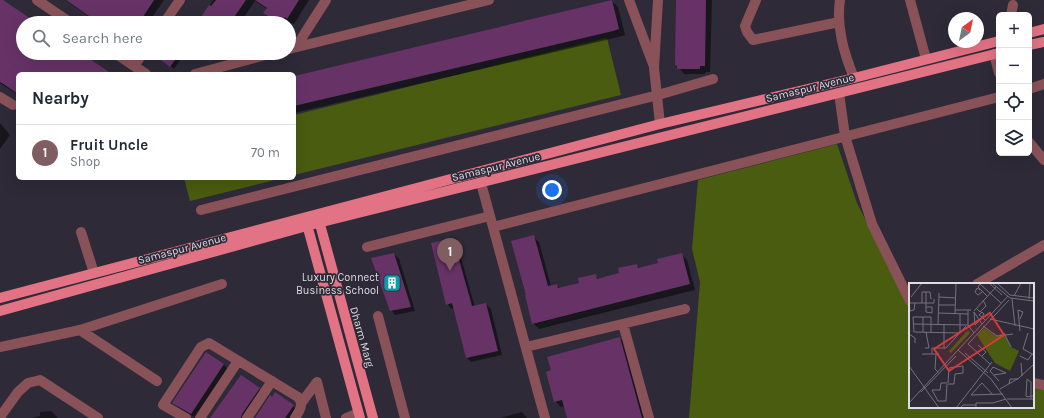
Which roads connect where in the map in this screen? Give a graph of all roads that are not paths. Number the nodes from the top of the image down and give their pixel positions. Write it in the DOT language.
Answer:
graph roads {
  1 [pos="37,0"];
  2 [pos="180,0"];
  3 [pos="326,0"];
  4 [pos="629,0"];
  5 [pos="658,0"];
  6 [pos="756,0"];
  7 [pos="840,0"];
  8 [pos="910,0"];
  9 [pos="483,1"];
  10 [pos="61,16"];
  11 [pos="169,16"];
  12 [pos="839,22"];
  13 [pos="1044,29"];
  14 [pos="1032,32"];
  15 [pos="996,41"];
  16 [pos="1044,42"];
  17 [pos="296,44"];
  18 [pos="1032,45"];
  19 [pos="296,47"];
  20 [pos="996,54"];
  21 [pos="926,59"];
  22 [pos="125,60"];
  23 [pos="138,60"];
  24 [pos="247,60"];
  25 [pos="134,66"];
  26 [pos="654,68"];
  27 [pos="143,72"];
  28 [pos="202,72"];
  29 [pos="854,78"];
  30 [pos="713,79"];
  31 [pos="1044,84"];
  32 [pos="1032,88"];
  33 [pos="839,93"];
  34 [pos="658,95"];
  35 [pos="0,97"];
  36 [pos="996,98"];
  37 [pos="13,105"];
  38 [pos="660,124"];
  39 [pos="845,136"];
  40 [pos="1032,146"];
  41 [pos="1044,160"];
  42 [pos="481,183"];
  43 [pos="201,210"];
  44 [pos="490,216"];
  45 [pos="318,219"];
  46 [pos="306,222"];
  47 [pos="493,227"];
  48 [pos="81,232"];
  49 [pos="1044,245"];
  50 [pos="367,247"];
  51 [pos="94,273"];
  52 [pos="979,283"];
  53 [pos="222,284"];
  54 [pos="0,298"];
  55 [pos="909,299"];
  56 [pos="685,309"];
  57 [pos="0,312"];
  58 [pos="378,316"];
  59 [pos="623,324"];
  60 [pos="80,330"];
  61 [pos="0,347"];
  62 [pos="526,347"];
  63 [pos="238,361"];
  64 [pos="157,381"];
  65 [pos="272,381"];
  66 [pos="1034,383"];
  67 [pos="1044,385"];
  68 [pos="302,402"];
  69 [pos="359,416"];
  70 [pos="0,417"];
  71 [pos="98,418"];
  72 [pos="186,418"];
  73 [pos="200,418"];
  74 [pos="247,418"];
  75 [pos="295,418"];
  76 [pos="326,418"];
  77 [pos="346,418"];
  78 [pos="372,418"];
  79 [pos="406,418"];
  80 [pos="545,418"];
  81 [pos="649,418"];
  1 -- 10 [label="street"];
  2 -- 11 [label="street"];
  3 -- 17 [label="street"];
  4 -- 26 [label="street"];
  5 -- 26 [label="street"];
  6 -- 12 [label="street"];
  7 -- 12 [label="street"];
  8 -- 21 [label="street"];
  9 -- 19 [label="street"];
  12 -- 29 [label="street"];
  13 -- 14 [label="main road"];
  15 -- 21 [label="main road, Samaspur Avenue"];
  16 -- 18 [label="main road"];
  20 -- 33 [label="main road, Samaspur Avenue"];
  21 -- 29 [label="main road, Samaspur Avenue"];
  22 -- 25 [label="street"];
  23 -- 25 [label="street"];
  24 -- 28 [label="street"];
  25 -- 27 [label="street"];
  26 -- 34 [label="street"];
  29 -- 38 [label="main road, Samaspur Avenue"];
  30 -- 34 [label="street"];
  31 -- 32 [label="street"];
  33 -- 39 [label="street"];
  33 -- 42 [label="main road, Samaspur Avenue"];
  34 -- 38 [label="street"];
  34 -- 43 [label="street"];
  35 -- 37 [label="street"];
  36 -- 39 [label="street"];
  38 -- 45 [label="main road, Samaspur Avenue"];
  39 -- 47 [label="street"];
  39 -- 55 [label="street"];
  40 -- 41 [label="street"];
  42 -- 44 [label="street"];
  42 -- 45 [label="main road, Samaspur Avenue"];
  44 -- 47 [label="street"];
  44 -- 50 [label="street"];
  45 -- 46 [label="main road, Samaspur Avenue"];
  45 -- 78 [label="main road, Dharm Marg"];
  46 -- 51 [label="main road, Samaspur Avenue"];
  46 -- 57 [label="main road, Samaspur Avenue"];
  46 -- 69 [label="main road"];
  47 -- 62 [label="street"];
  48 -- 51 [label="street"];
  49 -- 52 [label="street"];
  51 -- 54 [label="main road, Samaspur Avenue"];
  53 -- 60 [label="street"];
  56 -- 59 [label="street"];
  58 -- 79 [label="street"];
  59 -- 62 [label="street"];
  59 -- 81 [label="street"];
  60 -- 61 [label="street"];
  60 -- 64 [label="street"];
  62 -- 80 [label="street"];
  63 -- 65 [label="street"];
  63 -- 72 [label="street"];
  63 -- 73 [label="street"];
  65 -- 68 [label="street"];
  65 -- 74 [label="street"];
  66 -- 67 [label="street"];
  68 -- 75 [label="street"];
  68 -- 76 [label="street"];
  69 -- 77 [label="street"];
  70 -- 71 [label="street"];
}
